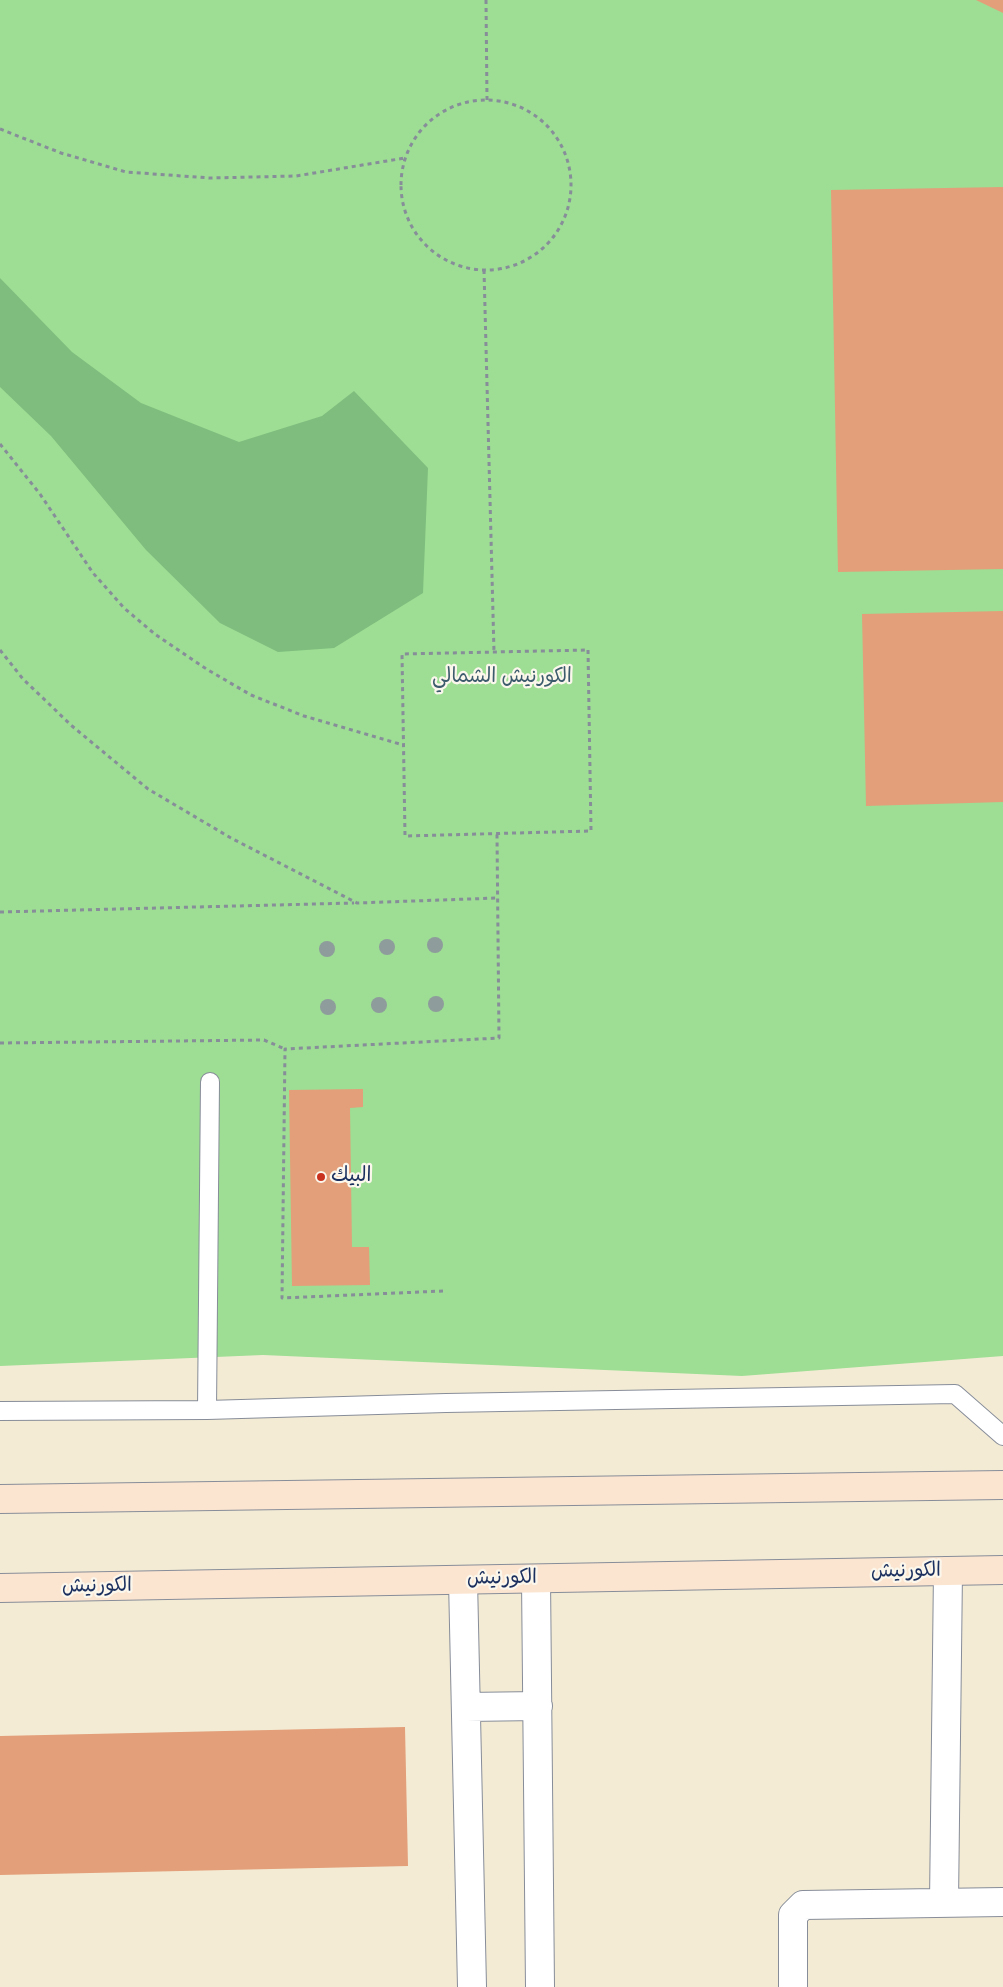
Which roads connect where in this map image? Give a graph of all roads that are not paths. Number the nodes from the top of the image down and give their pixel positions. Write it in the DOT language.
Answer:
graph roads {
  1 [pos="210,1082"];
  2 [pos="207,1410"];
  3 [pos="0,1411"];
  4 [pos="1003,1436"];
  5 [pos="1003,1485"];
  6 [pos="0,1498"];
  7 [pos="1003,1570"];
  8 [pos="948,1571"];
  9 [pos="536,1579"];
  10 [pos="463,1580"];
  11 [pos="0,1588"];
  12 [pos="538,1706"];
  13 [pos="466,1707"];
  14 [pos="944,1902"];
  15 [pos="1003,1902"];
  16 [pos="472,1987"];
  17 [pos="540,1987"];
  18 [pos="793,1987"];
  1 -- 2 [label="lane"];
  2 -- 3 [label="lane"];
  2 -- 4 [label="lane"];
  5 -- 6 [label="main road"];
  7 -- 8 [label="main road, الكورنيش"];
  8 -- 9 [label="main road, الكورنيش"];
  8 -- 14 [label="street"];
  9 -- 10 [label="main road, الكورنيش"];
  9 -- 12 [label="street"];
  10 -- 11 [label="main road, الكورنيش"];
  10 -- 13 [label="street"];
  12 -- 13 [label="street"];
  12 -- 17 [label="street"];
  13 -- 16 [label="street"];
  14 -- 15 [label="street"];
  14 -- 18 [label="street"];
}
